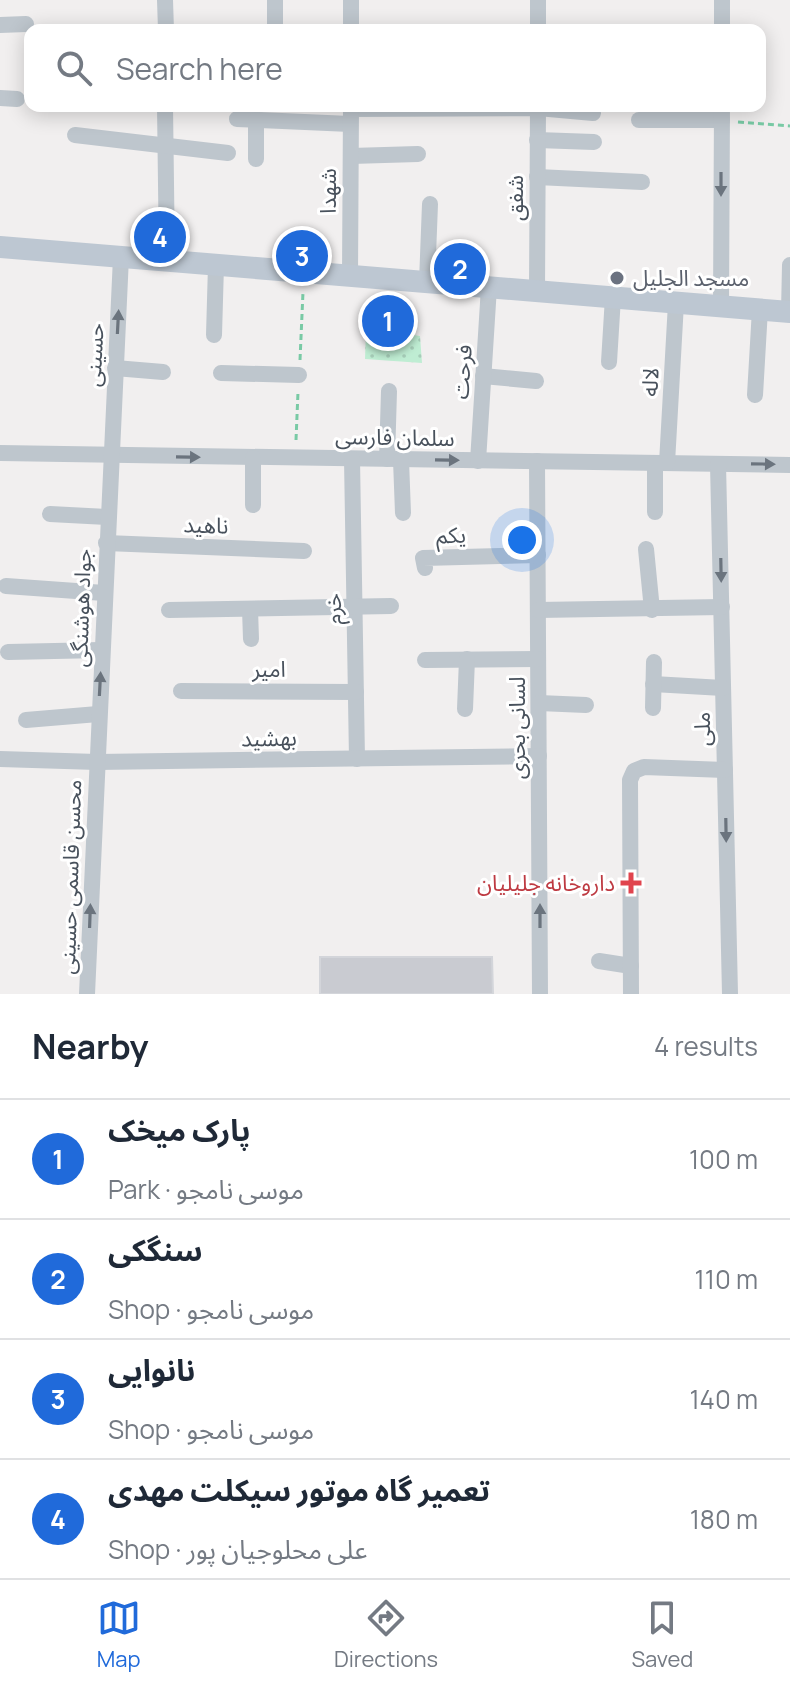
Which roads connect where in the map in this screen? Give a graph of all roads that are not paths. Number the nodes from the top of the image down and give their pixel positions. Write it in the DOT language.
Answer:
graph roads {
  1 [pos="165,0"];
  2 [pos="275,0"];
  3 [pos="351,0"];
  4 [pos="538,0"];
  5 [pos="722,0"];
  6 [pos="24,24"];
  7 [pos="166,24"];
  8 [pos="275,24"];
  9 [pos="351,24"];
  10 [pos="538,24"];
  11 [pos="722,24"];
  12 [pos="0,25"];
  13 [pos="165,112"];
  14 [pos="382,112"];
  15 [pos="538,112"];
  16 [pos="584,112"];
  17 [pos="275,113"];
  18 [pos="351,113"];
  19 [pos="593,113"];
  20 [pos="722,113"];
  21 [pos="237,119"];
  22 [pos="256,120"];
  23 [pos="639,120"];
  24 [pos="75,135"];
  25 [pos="537,140"];
  26 [pos="594,142"];
  27 [pos="165,146"];
  28 [pos="228,153"];
  29 [pos="418,154"];
  30 [pos="351,156"];
  31 [pos="256,159"];
  32 [pos="537,177"];
  33 [pos="642,182"];
  34 [pos="430,204"];
  35 [pos="0,247"];
  36 [pos="121,257"];
  37 [pos="167,261"];
  38 [pos="216,265"];
  39 [pos="790,265"];
  40 [pos="350,276"];
  41 [pos="427,282"];
  42 [pos="489,287"];
  43 [pos="537,291"];
  44 [pos="613,297"];
  45 [pos="676,303"];
  46 [pos="721,306"];
  47 [pos="760,309"];
  48 [pos="789,312"];
  49 [pos="214,335"];
  50 [pos="609,362"];
  51 [pos="115,368"];
  52 [pos="163,372"];
  53 [pos="221,373"];
  54 [pos="299,375"];
  55 [pos="483,376"];
  56 [pos="536,381"];
  57 [pos="389,391"];
  58 [pos="755,395"];
  59 [pos="0,453"];
  60 [pos="110,456"];
  61 [pos="253,458"];
  62 [pos="352,459"];
  63 [pos="394,459"];
  64 [pos="478,461"];
  65 [pos="537,461"];
  66 [pos="661,463"];
  67 [pos="718,464"];
  68 [pos="790,465"];
  69 [pos="253,505"];
  70 [pos="655,512"];
  71 [pos="403,513"];
  72 [pos="50,514"];
  73 [pos="107,517"];
  74 [pos="106,543"];
  75 [pos="646,549"];
  76 [pos="304,551"];
  77 [pos="538,555"];
  78 [pos="425,568"];
  79 [pos="6,586"];
  80 [pos="104,593"];
  81 [pos="391,606"];
  82 [pos="722,607"];
  83 [pos="250,609"];
  84 [pos="355,609"];
  85 [pos="169,610"];
  86 [pos="538,610"];
  87 [pos="652,610"];
  88 [pos="251,639"];
  89 [pos="101,650"];
  90 [pos="8,652"];
  91 [pos="467,659"];
  92 [pos="538,659"];
  93 [pos="425,660"];
  94 [pos="654,662"];
  95 [pos="653,684"];
  96 [pos="723,688"];
  97 [pos="181,691"];
  98 [pos="356,692"];
  99 [pos="539,703"];
  100 [pos="586,705"];
  101 [pos="653,708"];
  102 [pos="465,709"];
  103 [pos="98,714"];
  104 [pos="26,720"];
  105 [pos="539,756"];
  106 [pos="0,759"];
  107 [pos="357,759"];
  108 [pos="97,762"];
  109 [pos="725,770"];
  110 [pos="599,961"];
  111 [pos="631,966"];
  112 [pos="87,994"];
  113 [pos="540,994"];
  114 [pos="631,994"];
  115 [pos="730,994"];
  1 -- 7 [label="street"];
  2 -- 8 [label="street"];
  3 -- 9 [label="street"];
  4 -- 10 [label="street"];
  5 -- 11 [label="street"];
  6 -- 12 [label="street"];
  13 -- 27 [label="street"];
  14 -- 18 [label="street"];
  15 -- 25 [label="street, شفق"];
  16 -- 19 [label="street"];
  17 -- 18 [label="street"];
  17 -- 22 [label="street"];
  18 -- 30 [label="street, شهدا"];
  20 -- 23 [label="street"];
  20 -- 46 [label="street, one-way"];
  21 -- 22 [label="street"];
  22 -- 31 [label="street"];
  24 -- 27 [label="street"];
  25 -- 26 [label="street"];
  25 -- 32 [label="street, شفق"];
  27 -- 28 [label="street"];
  27 -- 37 [label="street"];
  29 -- 30 [label="street"];
  30 -- 40 [label="street, شهدا"];
  32 -- 33 [label="street"];
  32 -- 43 [label="street, شفق"];
  34 -- 41 [label="street"];
  35 -- 36 [label="main road"];
  36 -- 37 [label="main road"];
  51 -- 36 [label="street, حسینی, one-way"];
  37 -- 38 [label="main road"];
  38 -- 40 [label="main road"];
  38 -- 49 [label="street"];
  39 -- 48 [label="street"];
  40 -- 41 [label="main road"];
  41 -- 42 [label="main road"];
  42 -- 43 [label="main road"];
  42 -- 55 [label="street, فرحت"];
  43 -- 44 [label="main road"];
  44 -- 45 [label="main road"];
  44 -- 50 [label="street"];
  45 -- 46 [label="main road"];
  45 -- 66 [label="street, لاله"];
  46 -- 47 [label="main road"];
  47 -- 48 [label="main road"];
  47 -- 58 [label="street"];
  51 -- 52 [label="street"];
  51 -- 60 [label="street, حسینی"];
  53 -- 54 [label="street"];
  55 -- 56 [label="street"];
  55 -- 64 [label="street, فرحت"];
  57 -- 63 [label="street"];
  59 -- 60 [label="street, سلمان فارسی"];
  60 -- 61 [label="street, سلمان فارسی, one-way"];
  60 -- 73 [label="street, جواد هوشنگی"];
  61 -- 62 [label="street, سلمان فارسی"];
  61 -- 69 [label="street"];
  62 -- 63 [label="street, سلمان فارسی"];
  62 -- 84 [label="street, خرم"];
  63 -- 64 [label="street, سلمان فارسی, one-way"];
  63 -- 71 [label="street"];
  64 -- 65 [label="street, سلمان فارسی"];
  65 -- 66 [label="street, سلمان فارسی"];
  65 -- 77 [label="street, لسانی بحری"];
  66 -- 67 [label="street, سلمان فارسی"];
  66 -- 70 [label="street, لاله"];
  67 -- 68 [label="street, سلمان فارسی, one-way"];
  67 -- 82 [label="street, ملی, one-way"];
  72 -- 73 [label="street"];
  73 -- 74 [label="street, جواد هوشنگی"];
  74 -- 76 [label="street, ناهید"];
  74 -- 80 [label="street, جواد هوشنگی"];
  75 -- 87 [label="street"];
  77 -- 78 [label="street, یکم"];
  77 -- 86 [label="street, لسانی بحری"];
  79 -- 80 [label="street"];
  80 -- 89 [label="street, جواد هوشنگی"];
  81 -- 84 [label="street"];
  82 -- 87 [label="street"];
  82 -- 96 [label="street, ملی"];
  83 -- 84 [label="street"];
  83 -- 85 [label="street"];
  83 -- 88 [label="street"];
  84 -- 98 [label="street, خرم"];
  86 -- 87 [label="street"];
  86 -- 92 [label="street, لسانی بحری"];
  89 -- 90 [label="street"];
  103 -- 89 [label="street, جواد هوشنگی, one-way"];
  91 -- 92 [label="street"];
  91 -- 93 [label="street"];
  91 -- 102 [label="street"];
  92 -- 99 [label="street, لسانی بحری"];
  94 -- 95 [label="street"];
  95 -- 96 [label="street"];
  95 -- 101 [label="street"];
  96 -- 109 [label="street, ملی"];
  97 -- 98 [label="street, امیر"];
  98 -- 107 [label="street, خرم"];
  99 -- 100 [label="street"];
  99 -- 105 [label="street, لسانی بحری"];
  103 -- 104 [label="street"];
  103 -- 108 [label="street, جواد هوشنگی"];
  105 -- 107 [label="street, بهشید"];
  113 -- 105 [label="street, لسانی بحری, one-way"];
  106 -- 108 [label="street, بهشید"];
  107 -- 108 [label="street, بهشید"];
  112 -- 108 [label="street, محسن قاسمی حسینی, one-way"];
  109 -- 111 [label="street"];
  109 -- 115 [label="street, ملی, one-way"];
  110 -- 111 [label="street"];
  111 -- 114 [label="street"];
}
